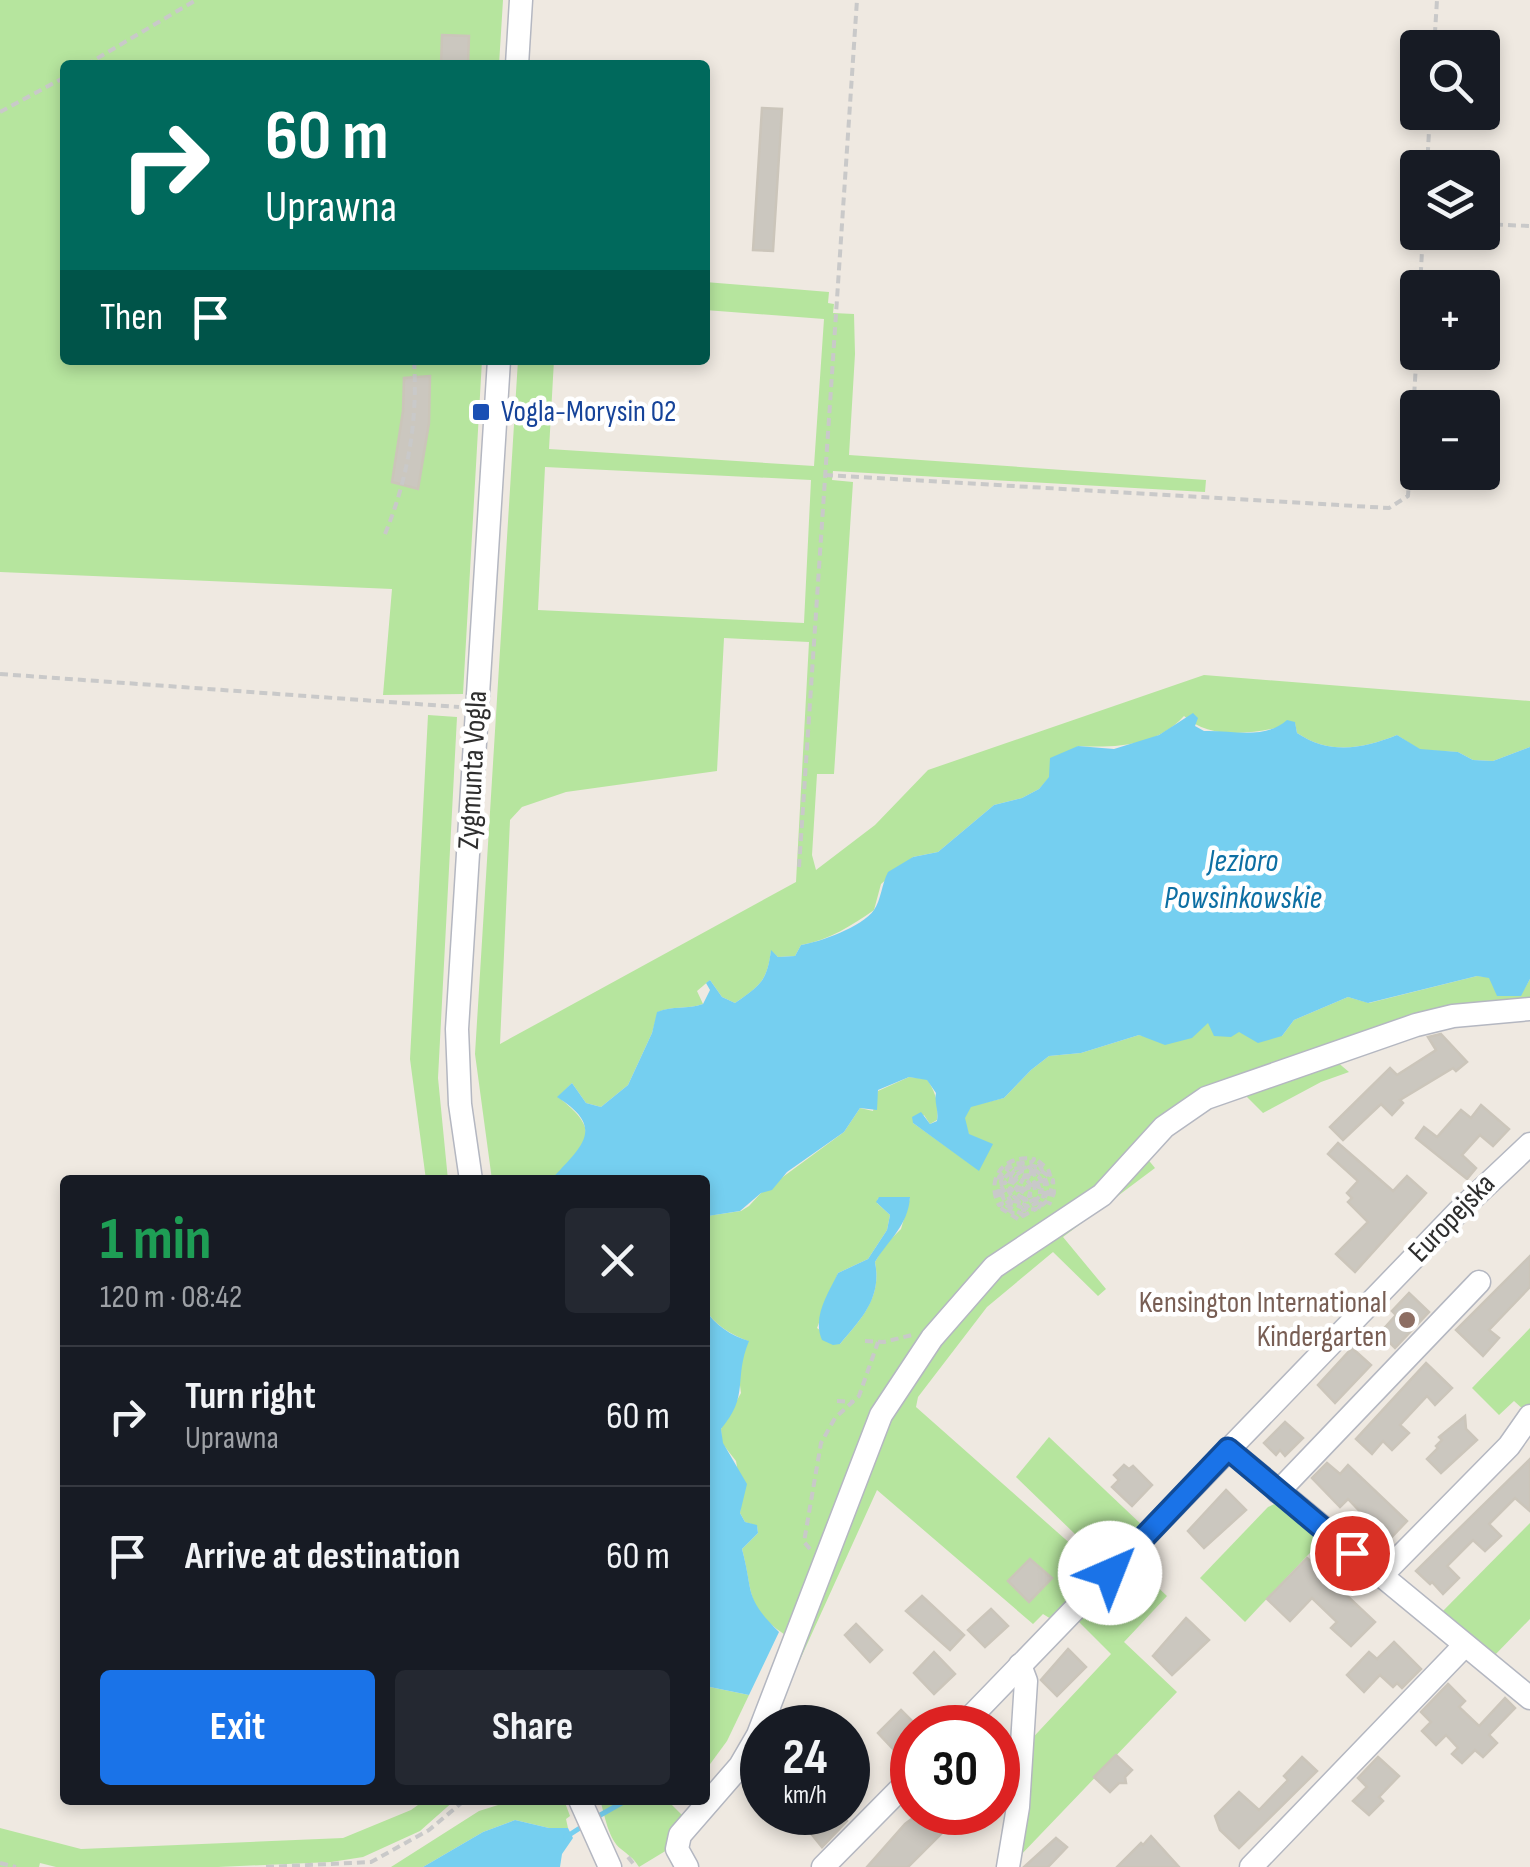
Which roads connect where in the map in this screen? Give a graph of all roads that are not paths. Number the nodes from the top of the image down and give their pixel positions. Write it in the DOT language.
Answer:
graph roads {
  1 [pos="522,0"];
  2 [pos="518,60"];
  3 [pos="498,365"];
  4 [pos="1530,1009"];
  5 [pos="1530,1144"];
  6 [pos="470,1175"];
  7 [pos="1479,1282"];
  8 [pos="1530,1416"];
  9 [pos="1228,1449"];
  10 [pos="1278,1492"];
  11 [pos="1381,1576"];
  12 [pos="1464,1646"];
  13 [pos="1020,1665"];
  14 [pos="1530,1698"];
  15 [pos="982,1705"];
  16 [pos="890,1799"];
  17 [pos="710,1801"];
  18 [pos="581,1805"];
  19 [pos="707,1805"];
  20 [pos="607,1862"];
  21 [pos="687,1867"];
  22 [pos="823,1867"];
  23 [pos="1008,1867"];
  24 [pos="1251,1867"];
  1 -- 2 [label="street"];
  3 -- 6 [label="street, Zygmunta Vogla"];
  4 -- 17 [label="street"];
  5 -- 9 [label="street, Europejska"];
  7 -- 10 [label="street"];
  8 -- 11 [label="street"];
  9 -- 10 [label="street"];
  9 -- 13 [label="street, Europejska"];
  10 -- 11 [label="street"];
  11 -- 12 [label="street"];
  12 -- 14 [label="street"];
  12 -- 24 [label="street"];
  13 -- 15 [label="street, Europejska"];
  13 -- 23 [label="street"];
  16 -- 22 [label="street"];
  18 -- 20 [label="street"];
  19 -- 21 [label="street"];
}
